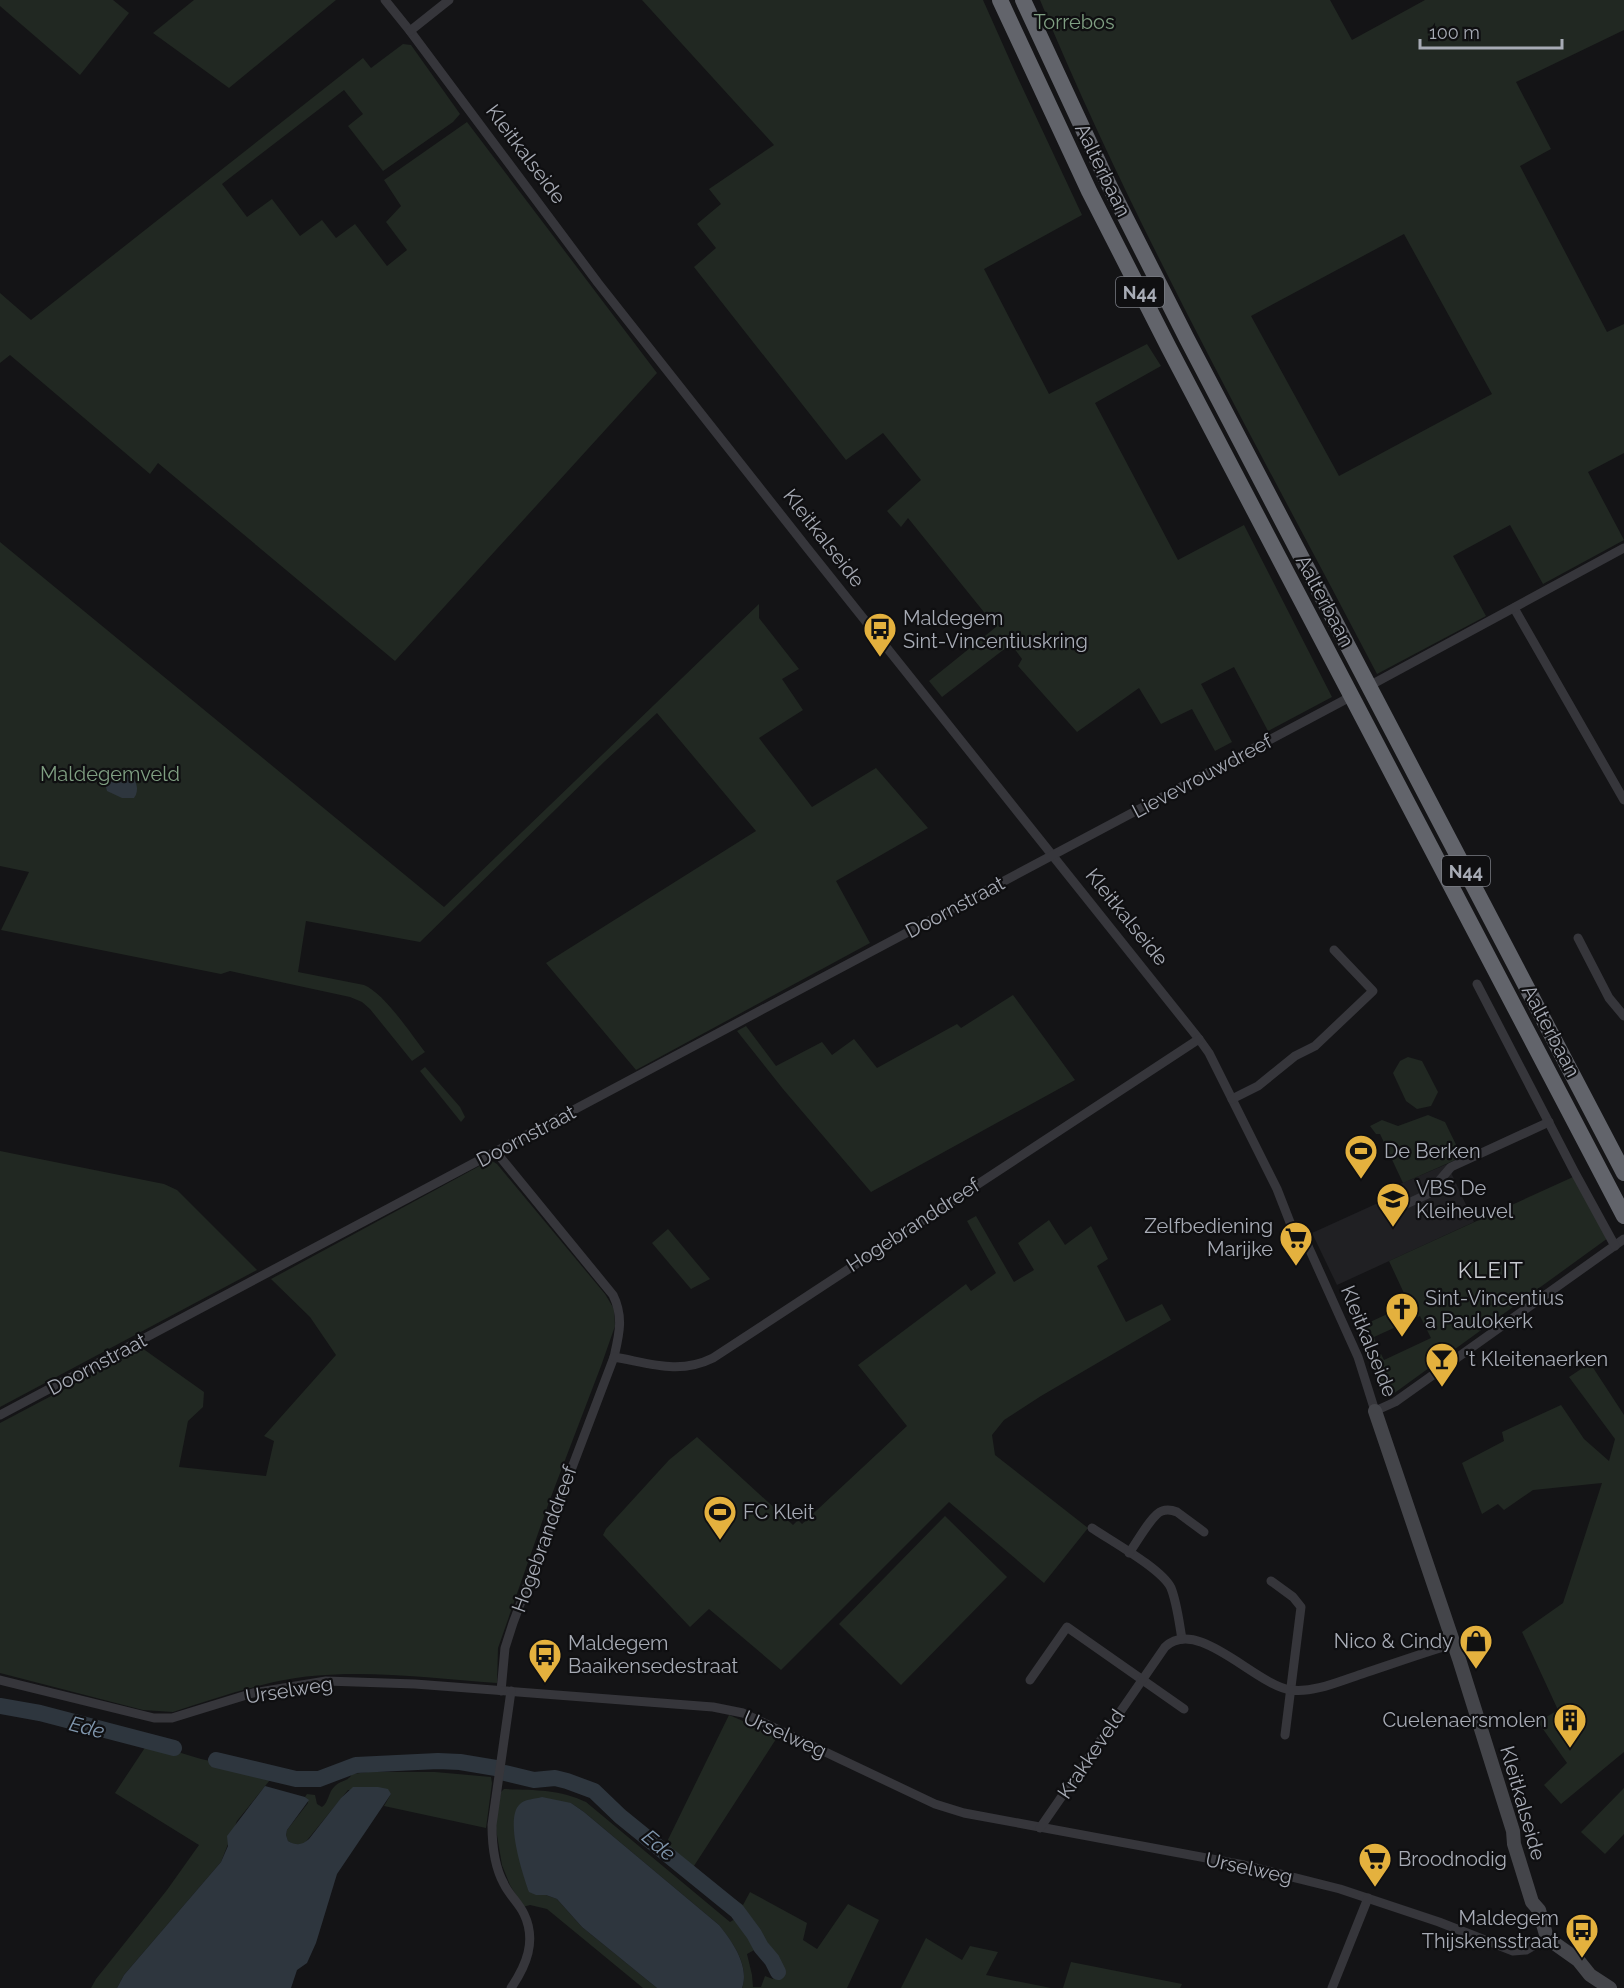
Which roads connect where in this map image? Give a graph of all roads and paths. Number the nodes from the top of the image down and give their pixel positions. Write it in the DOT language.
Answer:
graph roads {
  1 [pos="385,0"];
  2 [pos="449,0"];
  3 [pos="1000,0"];
  4 [pos="1023,0"];
  5 [pos="410,31"];
  6 [pos="1624,548"];
  7 [pos="1514,608"];
  8 [pos="1370,686"];
  9 [pos="1352,696"];
  10 [pos="1624,800"];
  11 [pos="1052,855"];
  12 [pos="1578,938"];
  13 [pos="1334,950"];
  14 [pos="1477,984"];
  15 [pos="1624,1016"];
  16 [pos="1199,1039"];
  17 [pos="1232,1099"];
  18 [pos="1549,1122"];
  19 [pos="496,1152"];
  20 [pos="1624,1173"];
  21 [pos="1400,1207"];
  22 [pos="1624,1216"];
  23 [pos="1624,1239"];
  24 [pos="1616,1246"];
  25 [pos="614,1357"];
  26 [pos="1375,1411"];
  27 [pos="0,1415"];
  28 [pos="1092,1528"];
  29 [pos="1204,1532"];
  30 [pos="1129,1553"];
  31 [pos="1271,1581"];
  32 [pos="1182,1639"];
  33 [pos="1454,1644"];
  34 [pos="1142,1679"];
  35 [pos="0,1680"];
  36 [pos="1030,1680"];
  37 [pos="1291,1690"];
  38 [pos="506,1691"];
  39 [pos="1184,1709"];
  40 [pos="1285,1735"];
  41 [pos="1040,1828"];
  42 [pos="1368,1898"];
  43 [pos="1547,1938"];
  44 [pos="511,1988"];
  45 [pos="1332,1988"];
  46 [pos="1610,1988"];
  1 -- 5 [label="street, Kleitkalseide"];
  2 -- 5 [label="street"];
  3 -- 9 [label="highway, Aalterbaan / N44"];
  4 -- 8 [label="highway, Aalterbaan / N44"];
  5 -- 11 [label="street, Kleitkalseide"];
  6 -- 7 [label="street"];
  7 -- 8 [label="street"];
  7 -- 10 [label="street"];
  8 -- 20 [label="highway, Aalterbaan / N44"];
  9 -- 11 [label="street, Lievevrouwdreef"];
  9 -- 22 [label="highway, Aalterbaan / N44"];
  11 -- 16 [label="street, Kleitkalseide"];
  11 -- 19 [label="street, Doornstraat"];
  12 -- 15 [label="street"];
  13 -- 17 [label="street"];
  14 -- 18 [label="street"];
  16 -- 17 [label="street, Kleitkalseide"];
  16 -- 25 [label="street, Hogebranddreef"];
  17 -- 26 [label="street, Kleitkalseide"];
  18 -- 21 [label="street"];
  18 -- 24 [label="street"];
  19 -- 25 [label="street, Hogebranddreef"];
  19 -- 27 [label="street, Doornstraat"];
  23 -- 24 [label="street"];
  24 -- 26 [label="street"];
  25 -- 38 [label="street, Hogebranddreef"];
  26 -- 33 [label="street, Kleitkalseide"];
  28 -- 30 [label="street"];
  29 -- 30 [label="street"];
  30 -- 32 [label="street"];
  31 -- 37 [label="street"];
  32 -- 34 [label="street, Krakkeveld"];
  32 -- 37 [label="street"];
  33 -- 37 [label="street"];
  33 -- 43 [label="street, Kleitkalseide"];
  34 -- 36 [label="street"];
  34 -- 39 [label="street"];
  34 -- 41 [label="street, Krakkeveld"];
  35 -- 38 [label="street, Urselweg"];
  37 -- 40 [label="street"];
  38 -- 41 [label="street, Urselweg"];
  38 -- 44 [label="street, Hogebranddreef"];
  41 -- 42 [label="street, Urselweg"];
  42 -- 43 [label="street, Urselweg"];
  42 -- 45 [label="street"];
  43 -- 46 [label="street"];
}
